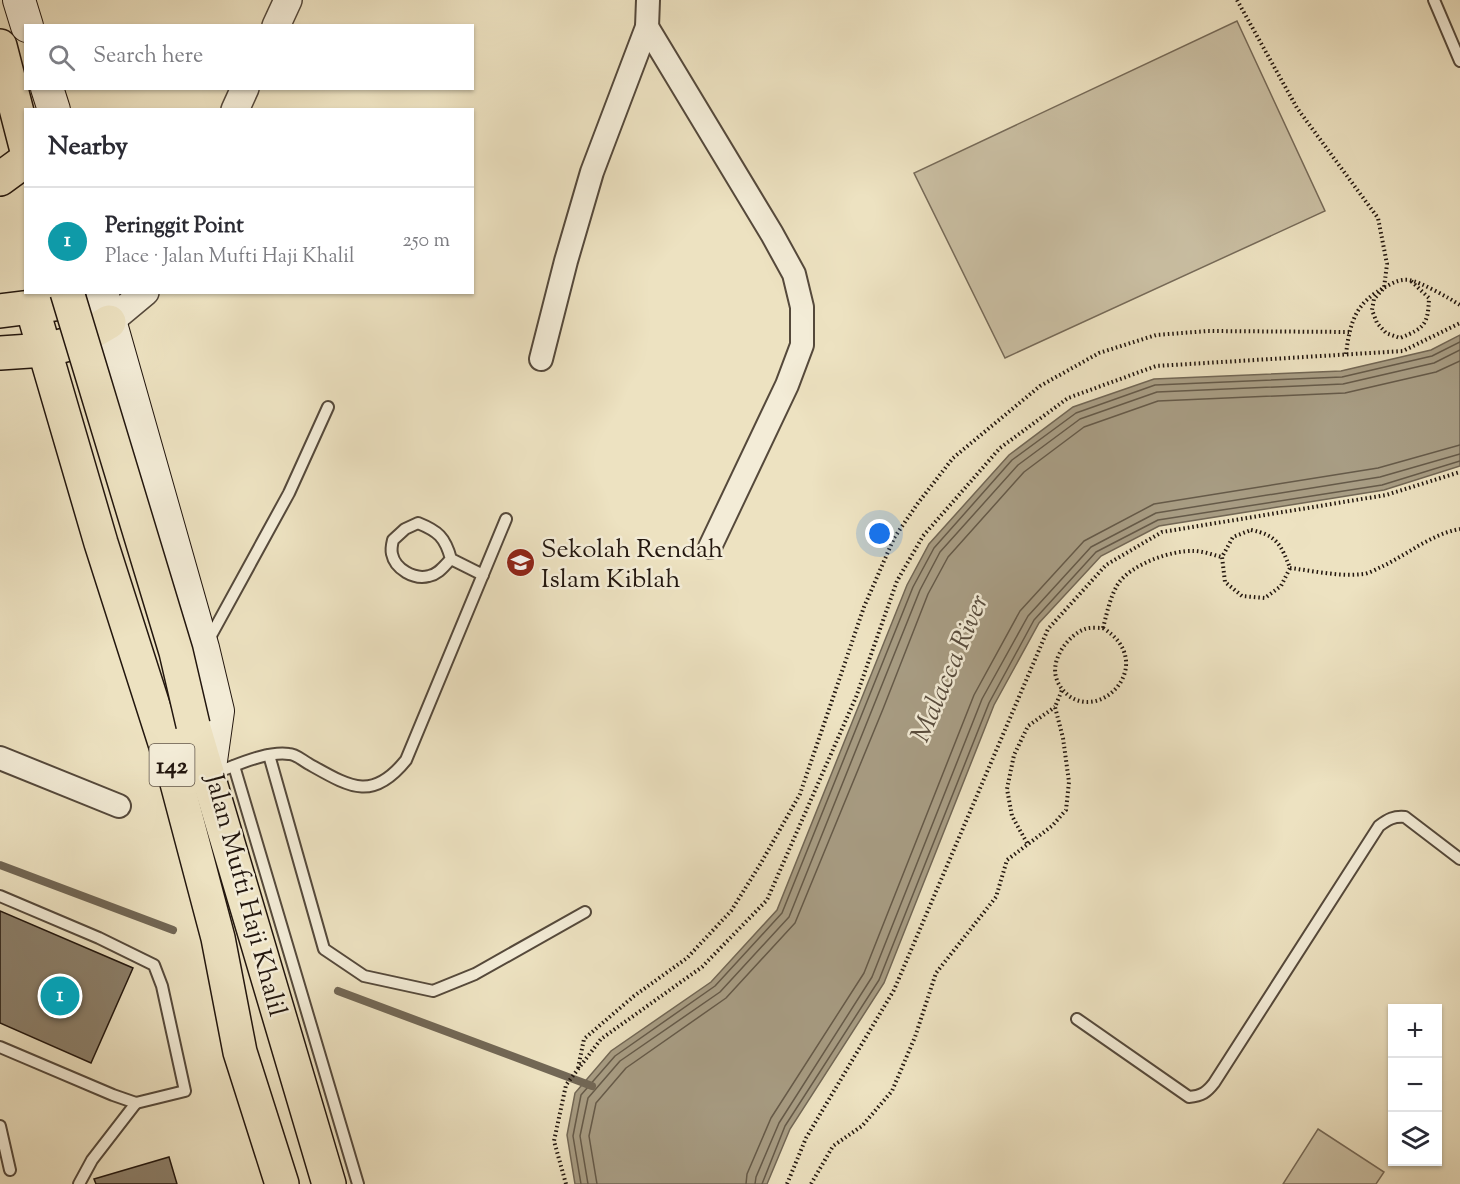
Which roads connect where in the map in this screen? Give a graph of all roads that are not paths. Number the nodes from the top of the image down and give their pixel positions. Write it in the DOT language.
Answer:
graph roads {
  1 [pos="19,0"];
  2 [pos="288,0"];
  3 [pos="648,0"];
  4 [pos="1434,0"];
  5 [pos="26,24"];
  6 [pos="277,24"];
  7 [pos="647,27"];
  8 [pos="0,46"];
  9 [pos="1460,61"];
  10 [pos="48,90"];
  11 [pos="244,90"];
  12 [pos="53,108"];
  13 [pos="236,108"];
  14 [pos="24,139"];
  15 [pos="24,161"];
  16 [pos="0,179"];
  17 [pos="68,294"];
  18 [pos="74,294"];
  19 [pos="140,294"];
  20 [pos="32,307"];
  21 [pos="105,307"];
  22 [pos="0,311"];
  23 [pos="45,350"];
  24 [pos="0,353"];
  25 [pos="541,359"];
  26 [pos="328,407"];
  27 [pos="506,519"];
  28 [pos="710,547"];
  29 [pos="450,559"];
  30 [pos="483,575"];
  31 [pos="203,648"];
  32 [pos="269,755"];
  33 [pos="0,758"];
  34 [pos="222,770"];
  35 [pos="119,806"];
  36 [pos="1460,859"];
  37 [pos="0,896"];
  38 [pos="585,912"];
  39 [pos="1077,1019"];
  40 [pos="0,1047"];
  41 [pos="136,1103"];
  42 [pos="0,1126"];
  43 [pos="10,1170"];
  44 [pos="79,1184"];
  45 [pos="282,1184"];
  46 [pos="329,1184"];
  47 [pos="358,1184"];
  1 -- 5 [label="main road"];
  2 -- 6 [label="street"];
  3 -- 7 [label="street"];
  4 -- 9 [label="lane"];
  7 -- 25 [label="street"];
  7 -- 28 [label="street"];
  8 -- 14 [label="main road"];
  10 -- 12 [label="main road"];
  11 -- 13 [label="street"];
  15 -- 16 [label="main road"];
  17 -- 34 [label="main road, 142, bridge"];
  18 -- 20 [label="main road"];
  19 -- 21 [label="street"];
  20 -- 22 [label="main road"];
  20 -- 23 [label="main road, Jalan Mufti Haji Khalil / 142"];
  21 -- 23 [label="main road"];
  21 -- 31 [label="main road, Jalan Mufti Haji Khalil / 142"];
  23 -- 24 [label="main road"];
  23 -- 45 [label="main road, Jalan Mufti Haji Khalil / 142"];
  26 -- 31 [label="lane"];
  27 -- 30 [label="lane"];
  29 -- 29 [label="lane"];
  29 -- 30 [label="lane"];
  30 -- 32 [label="lane"];
  31 -- 34 [label="main road, Jalan Mufti Haji Khalil / 142"];
  32 -- 34 [label="lane"];
  32 -- 38 [label="lane"];
  33 -- 35 [label="street"];
  34 -- 46 [label="main road, Jalan Mufti Haji Khalil / 142"];
  34 -- 47 [label="lane"];
  36 -- 39 [label="lane"];
  37 -- 41 [label="lane"];
  40 -- 41 [label="lane"];
  41 -- 44 [label="lane"];
  42 -- 43 [label="lane"];
}
